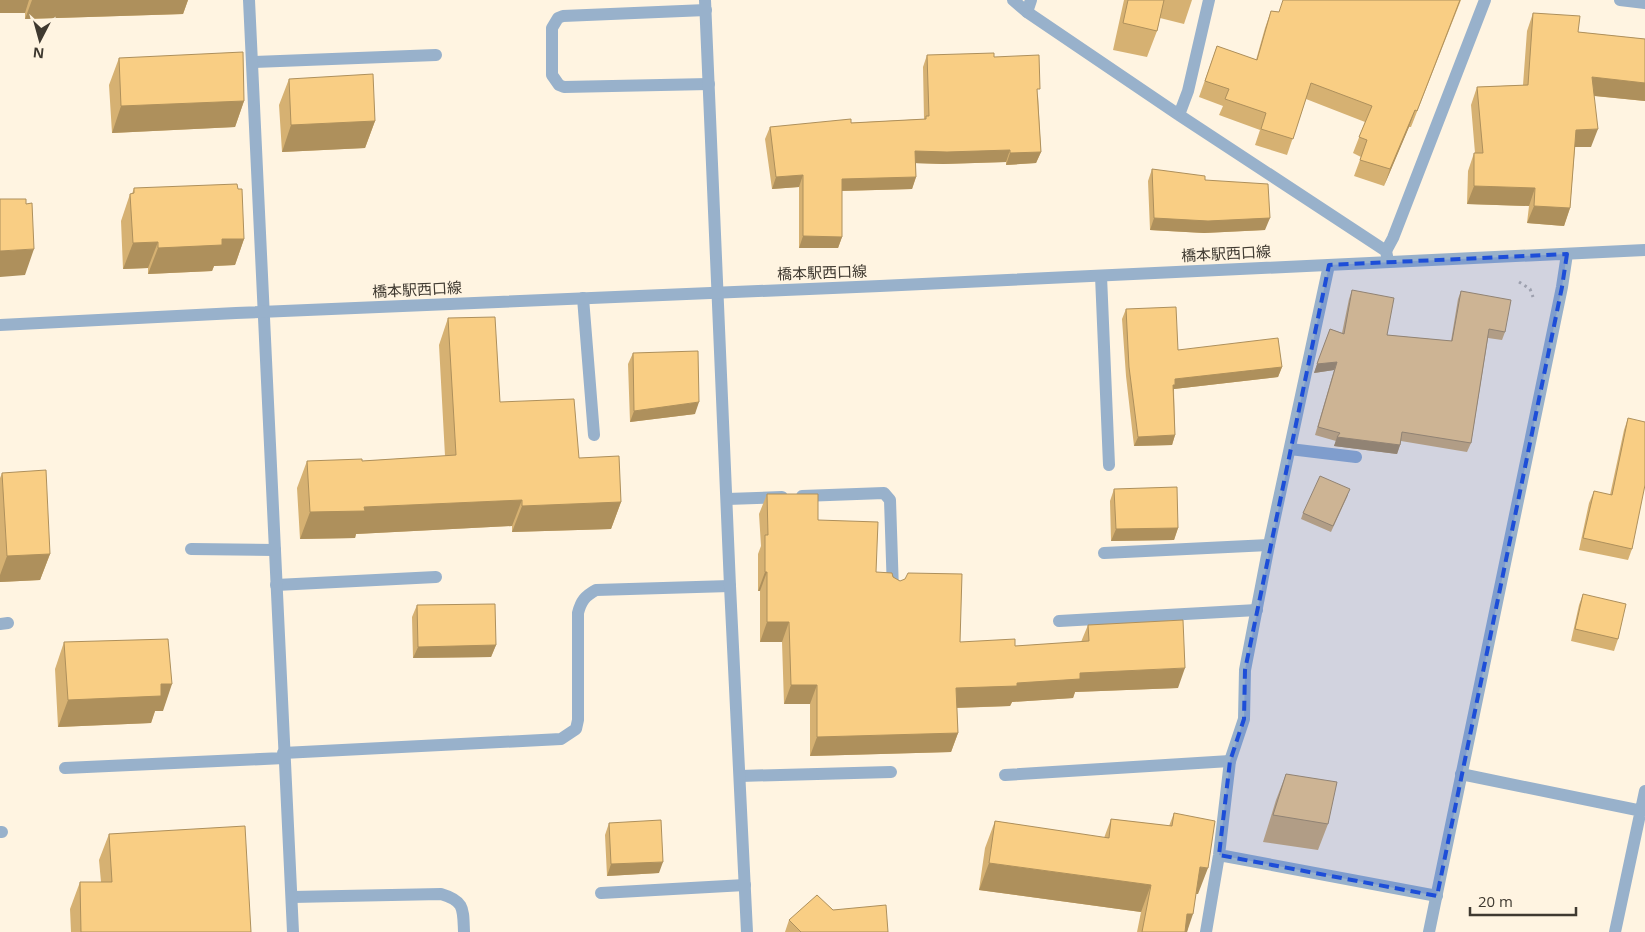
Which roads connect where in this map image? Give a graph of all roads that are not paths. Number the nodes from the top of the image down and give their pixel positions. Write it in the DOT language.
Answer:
graph roads {
  1 [pos="249,0"];
  2 [pos="1014,0"];
  3 [pos="1210,0"];
  4 [pos="1485,0"];
  5 [pos="1620,0"];
  6 [pos="1645,3"];
  7 [pos="705,5"];
  8 [pos="1029,6"];
  9 [pos="436,54"];
  10 [pos="252,62"];
  11 [pos="709,84"];
  12 [pos="1179,115"];
  13 [pos="1645,250"];
  14 [pos="1567,254"];
  15 [pos="1387,256"];
  16 [pos="1329,265"];
  17 [pos="1101,276"];
  18 [pos="718,292"];
  19 [pos="583,298"];
  20 [pos="264,313"];
  21 [pos="0,325"];
  22 [pos="594,435"];
  23 [pos="1290,449"];
  24 [pos="1356,457"];
  25 [pos="1109,465"];
  26 [pos="726,498"];
  27 [pos="1269,545"];
  28 [pos="191,549"];
  29 [pos="275,550"];
  30 [pos="1104,553"];
  31 [pos="436,577"];
  32 [pos="276,585"];
  33 [pos="730,586"];
  34 [pos="893,592"];
  35 [pos="1256,610"];
  36 [pos="1059,621"];
  37 [pos="284,756"];
  38 [pos="1230,761"];
  39 [pos="65,768"];
  40 [pos="891,772"];
  41 [pos="1461,774"];
  42 [pos="1005,775"];
  43 [pos="740,776"];
  44 [pos="1645,791"];
  45 [pos="1642,811"];
  46 [pos="1219,855"];
  47 [pos="745,885"];
  48 [pos="602,893"];
  49 [pos="292,896"];
  50 [pos="1437,896"];
  51 [pos="293,932"];
  52 [pos="464,932"];
  53 [pos="747,932"];
  54 [pos="1206,932"];
  55 [pos="1429,932"];
  56 [pos="1615,932"];
  1 -- 10 [label="street"];
  2 -- 8 [label="street"];
  3 -- 12 [label="street"];
  4 -- 15 [label="street"];
  5 -- 6 [label="street"];
  7 -- 11 [label="street"];
  7 -- 11 [label="street"];
  8 -- 12 [label="street"];
  9 -- 10 [label="street"];
  10 -- 20 [label="street"];
  11 -- 18 [label="street"];
  12 -- 15 [label="street"];
  13 -- 14 [label="street, 橋本駅西口線"];
  14 -- 15 [label="street, 橋本駅西口線"];
  14 -- 41 [label="street"];
  15 -- 16 [label="street, 橋本駅西口線"];
  16 -- 17 [label="street, 橋本駅西口線"];
  16 -- 23 [label="street"];
  17 -- 18 [label="street, 橋本駅西口線"];
  17 -- 25 [label="street"];
  18 -- 19 [label="street, 橋本駅西口線"];
  18 -- 26 [label="street"];
  19 -- 20 [label="street, 橋本駅西口線"];
  19 -- 22 [label="street"];
  20 -- 21 [label="street, 橋本駅西口線"];
  20 -- 29 [label="street"];
  23 -- 24 [label="street"];
  23 -- 27 [label="street"];
  26 -- 33 [label="street"];
  26 -- 34 [label="street"];
  27 -- 30 [label="street"];
  27 -- 35 [label="street"];
  28 -- 29 [label="street"];
  29 -- 32 [label="street"];
  31 -- 32 [label="street"];
  32 -- 37 [label="street"];
  33 -- 37 [label="street"];
  33 -- 43 [label="street"];
  35 -- 36 [label="street"];
  35 -- 38 [label="street"];
  37 -- 39 [label="street"];
  37 -- 49 [label="street"];
  38 -- 42 [label="street"];
  38 -- 46 [label="street"];
  40 -- 43 [label="street"];
  41 -- 45 [label="street"];
  41 -- 50 [label="street"];
  43 -- 47 [label="street"];
  44 -- 45 [label="street"];
  45 -- 56 [label="street"];
  46 -- 50 [label="street"];
  46 -- 54 [label="street"];
  47 -- 48 [label="street"];
  47 -- 53 [label="street"];
  49 -- 51 [label="street"];
  49 -- 52 [label="street"];
  50 -- 55 [label="street"];
}
